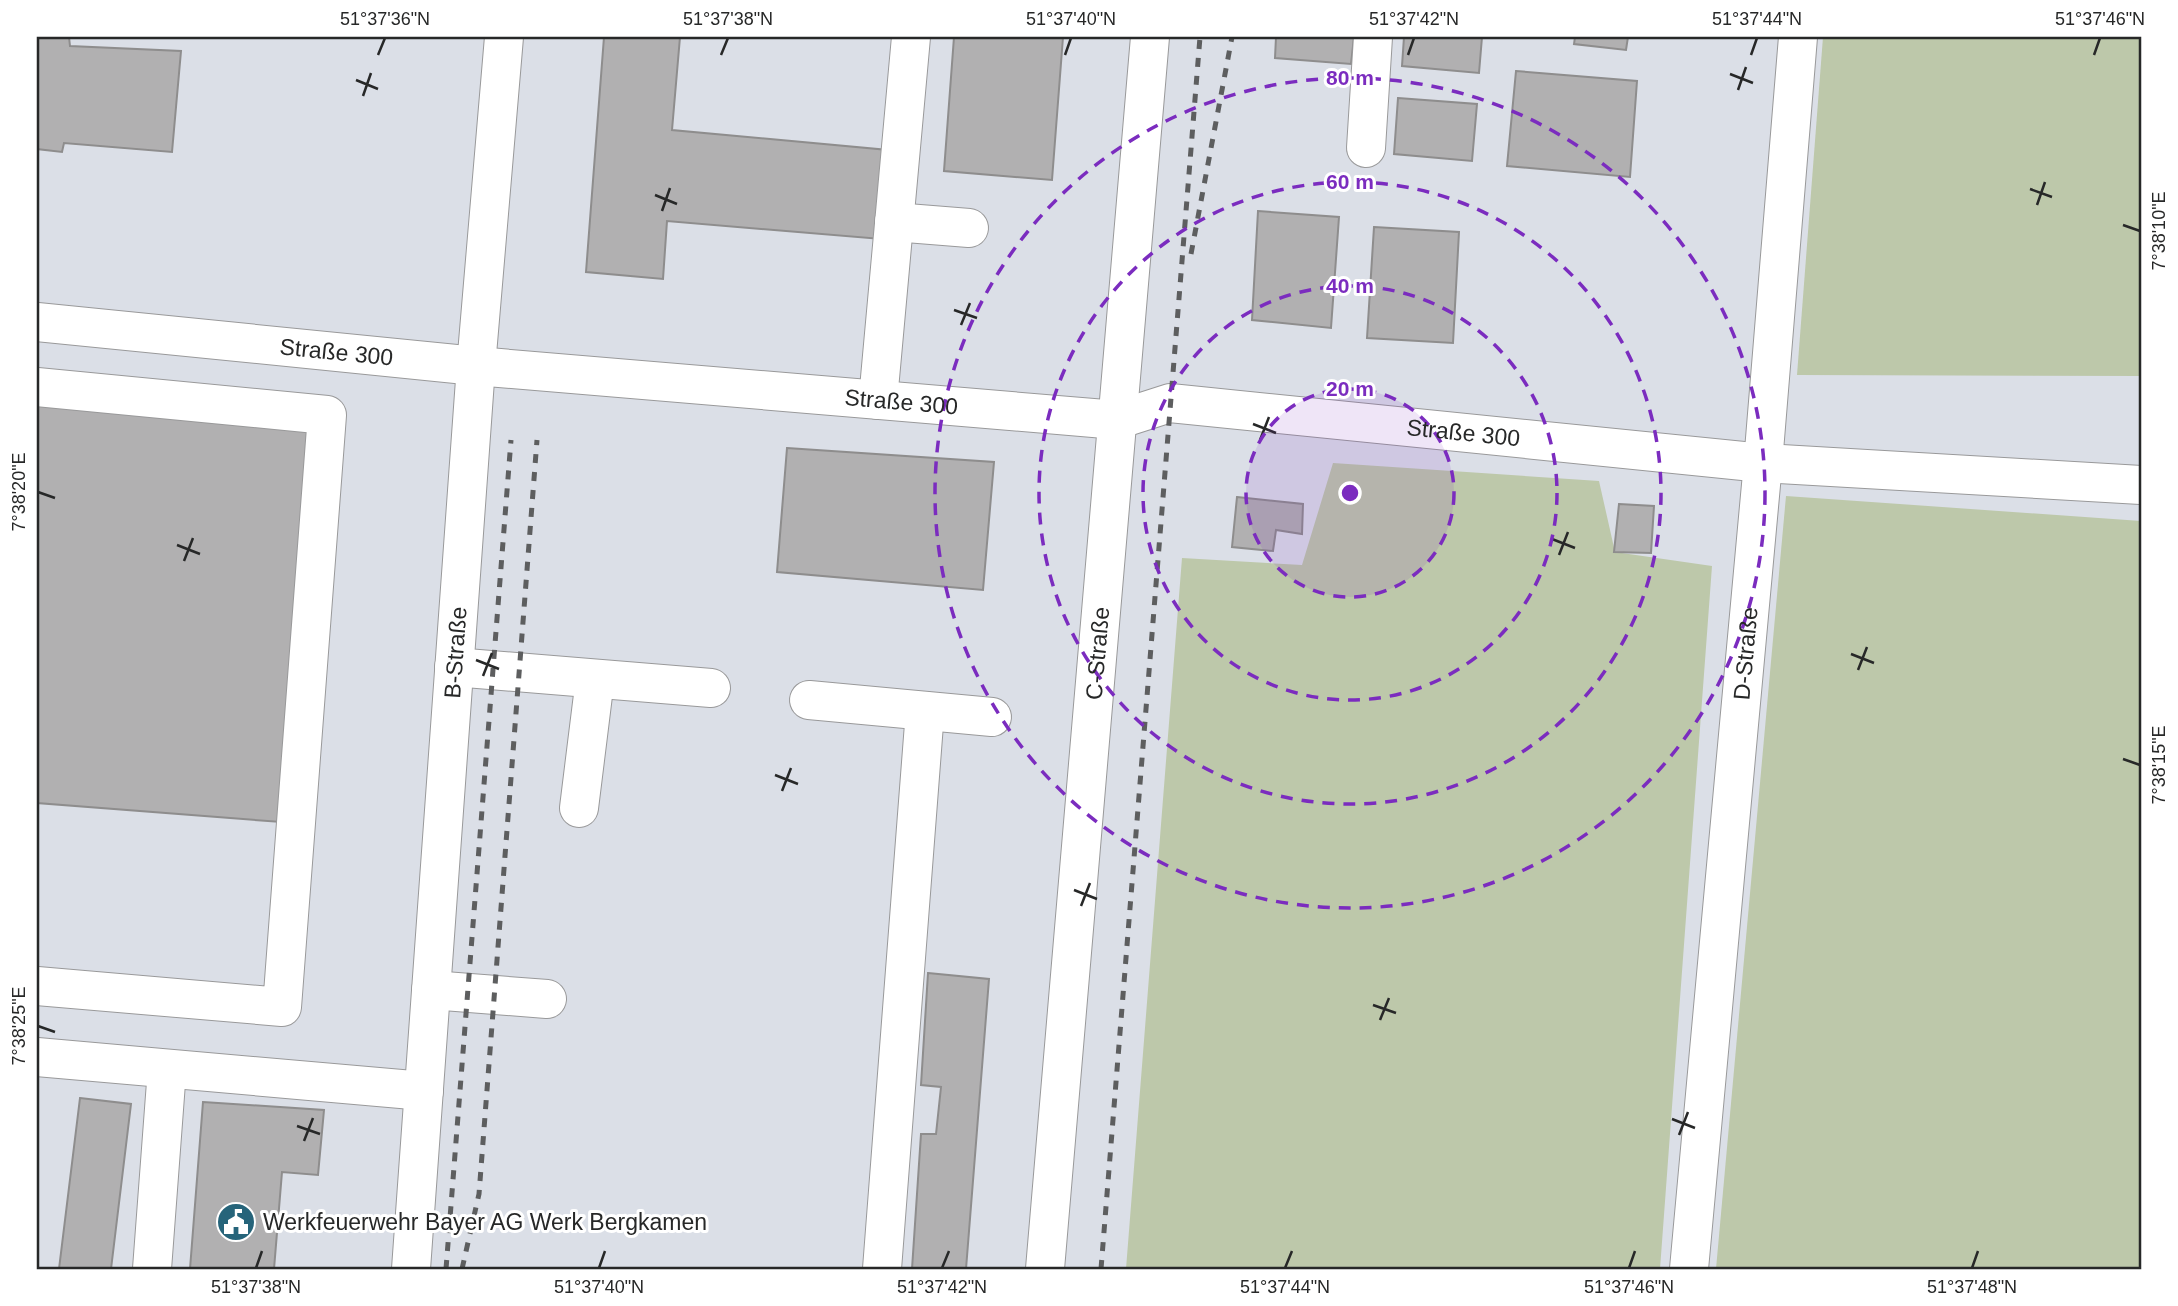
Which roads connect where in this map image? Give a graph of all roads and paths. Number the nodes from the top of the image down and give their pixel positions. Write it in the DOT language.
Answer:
graph roads {
  1 [pos="504,37"];
  2 [pos="911,37"];
  3 [pos="1150,37"];
  4 [pos="1374,37"];
  5 [pos="1798,37"];
  6 [pos="1366,148"];
  7 [pos="894,222"];
  8 [pos="969,228"];
  9 [pos="37,322"];
  10 [pos="476,366"];
  11 [pos="37,387"];
  12 [pos="878,400"];
  13 [pos="1117,420"];
  14 [pos="1763,463"];
  15 [pos="2141,485"];
  16 [pos="454,667"];
  17 [pos="595,679"];
  18 [pos="710,688"];
  19 [pos="808,700"];
  20 [pos="925,711"];
  21 [pos="992,717"];
  22 [pos="579,808"];
  23 [pos="37,986"];
  24 [pos="431,990"];
  25 [pos="547,999"];
  26 [pos="37,1057"];
  27 [pos="167,1069"];
  28 [pos="424,1091"];
  29 [pos="152,1269"];
  30 [pos="411,1269"];
  31 [pos="883,1269"];
  32 [pos="1045,1269"];
  33 [pos="1689,1269"];
  1 -- 10 [label="lane, B-Straße"];
  2 -- 7 [label="lane"];
  3 -- 13 [label="lane, C-Straße"];
  4 -- 6 [label="lane"];
  5 -- 14 [label="lane, D-Straße"];
  7 -- 8 [label="lane"];
  7 -- 12 [label="lane"];
  9 -- 10 [label="lane, Straße 300"];
  10 -- 12 [label="lane, Straße 300"];
  10 -- 16 [label="lane, B-Straße"];
  11 -- 23 [label="lane"];
  12 -- 13 [label="lane, Straße 300"];
  13 -- 14 [label="lane, Straße 300"];
  13 -- 32 [label="lane, C-Straße"];
  14 -- 15 [label="lane, Straße 300"];
  14 -- 33 [label="lane, D-Straße"];
  16 -- 17 [label="lane"];
  16 -- 24 [label="lane, B-Straße"];
  17 -- 18 [label="lane"];
  17 -- 22 [label="lane"];
  19 -- 20 [label="lane"];
  20 -- 21 [label="lane"];
  20 -- 31 [label="lane"];
  24 -- 25 [label="lane"];
  24 -- 28 [label="lane, B-Straße"];
  26 -- 27 [label="lane"];
  27 -- 28 [label="lane"];
  27 -- 29 [label="lane"];
  28 -- 30 [label="lane, B-Straße"];
}
